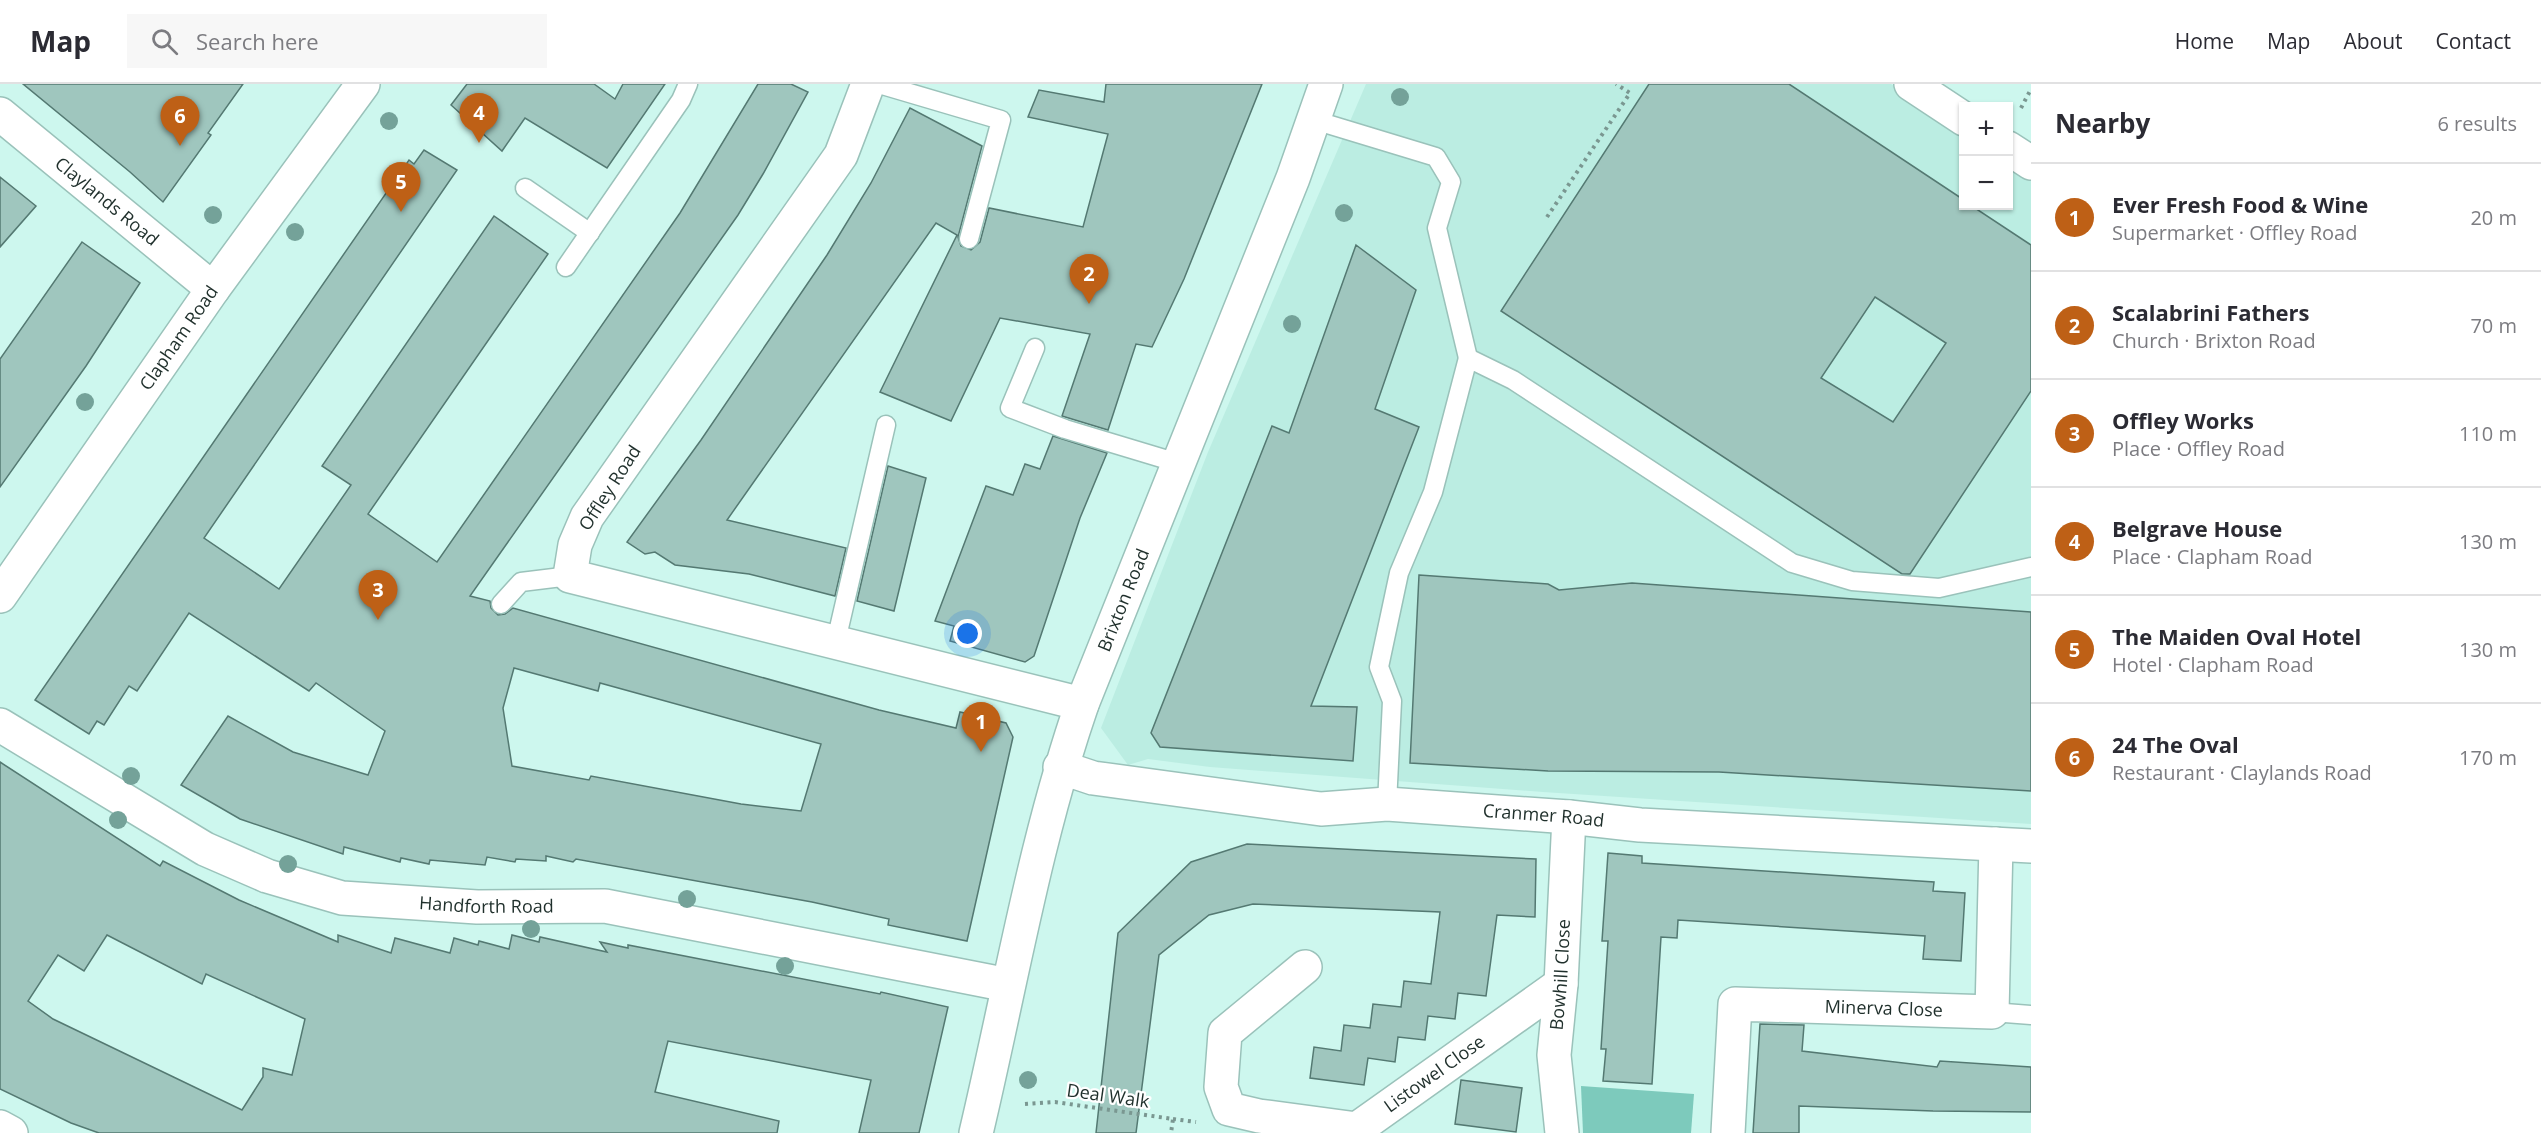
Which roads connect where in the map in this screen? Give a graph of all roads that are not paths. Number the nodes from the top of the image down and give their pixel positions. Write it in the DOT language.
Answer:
graph roads {
  1 [pos="363,84"];
  2 [pos="688,84"];
  3 [pos="868,84"];
  4 [pos="879,84"];
  5 [pos="1326,84"];
  6 [pos="1911,84"];
  7 [pos="0,114"];
  8 [pos="1959,116"];
  9 [pos="1314,120"];
  10 [pos="2013,151"];
  11 [pos="2031,163"];
  12 [pos="525,188"];
  13 [pos="590,233"];
  14 [pos="969,239"];
  15 [pos="566,267"];
  16 [pos="213,289"];
  17 [pos="1035,348"];
  18 [pos="1468,358"];
  19 [pos="886,425"];
  20 [pos="1178,463"];
  21 [pos="2031,567"];
  22 [pos="570,576"];
  23 [pos="0,596"];
  24 [pos="501,604"];
  25 [pos="836,642"];
  26 [pos="1082,704"];
  27 [pos="0,725"];
  28 [pos="1060,767"];
  29 [pos="1387,804"];
  30 [pos="1569,817"];
  31 [pos="1996,844"];
  32 [pos="2031,846"];
  33 [pos="1305,967"];
  34 [pos="1562,984"];
  35 [pos="1008,985"];
  36 [pos="1992,1012"];
  37 [pos="2031,1015"];
  38 [pos="0,1126"];
  39 [pos="1357,1131"];
  40 [pos="11,1133"];
  41 [pos="976,1133"];
  42 [pos="1562,1133"];
  43 [pos="1728,1133"];
  1 -- 16 [label="main road, Clapham Road"];
  2 -- 13 [label="lane"];
  3 -- 22 [label="main road, Offley Road"];
  4 -- 14 [label="lane"];
  5 -- 9 [label="main road, Brixton Road"];
  6 -- 8 [label="main road"];
  7 -- 16 [label="main road, Claylands Road"];
  9 -- 18 [label="lane"];
  9 -- 20 [label="main road, Brixton Road"];
  10 -- 11 [label="main road"];
  12 -- 13 [label="lane"];
  13 -- 15 [label="lane"];
  16 -- 23 [label="main road, Clapham Road"];
  17 -- 20 [label="lane"];
  18 -- 21 [label="lane"];
  18 -- 29 [label="lane"];
  19 -- 25 [label="lane"];
  20 -- 26 [label="main road, Brixton Road"];
  22 -- 24 [label="lane"];
  22 -- 25 [label="main road"];
  25 -- 26 [label="main road"];
  26 -- 28 [label="main road, Brixton Road"];
  27 -- 35 [label="main road, Handforth Road"];
  28 -- 29 [label="main road, Cranmer Road"];
  28 -- 35 [label="main road, Brixton Road"];
  29 -- 30 [label="main road, Cranmer Road"];
  30 -- 31 [label="main road, Cranmer Road"];
  30 -- 34 [label="main road, Bowhill Close"];
  31 -- 32 [label="main road, Cranmer Road"];
  31 -- 36 [label="main road"];
  33 -- 39 [label="main road, Listowel Close"];
  34 -- 39 [label="main road, Listowel Close"];
  34 -- 42 [label="main road, Bowhill Close"];
  35 -- 41 [label="main road, Brixton Road"];
  36 -- 37 [label="lane"];
  36 -- 43 [label="main road, Minerva Close"];
  38 -- 40 [label="main road"];
}
